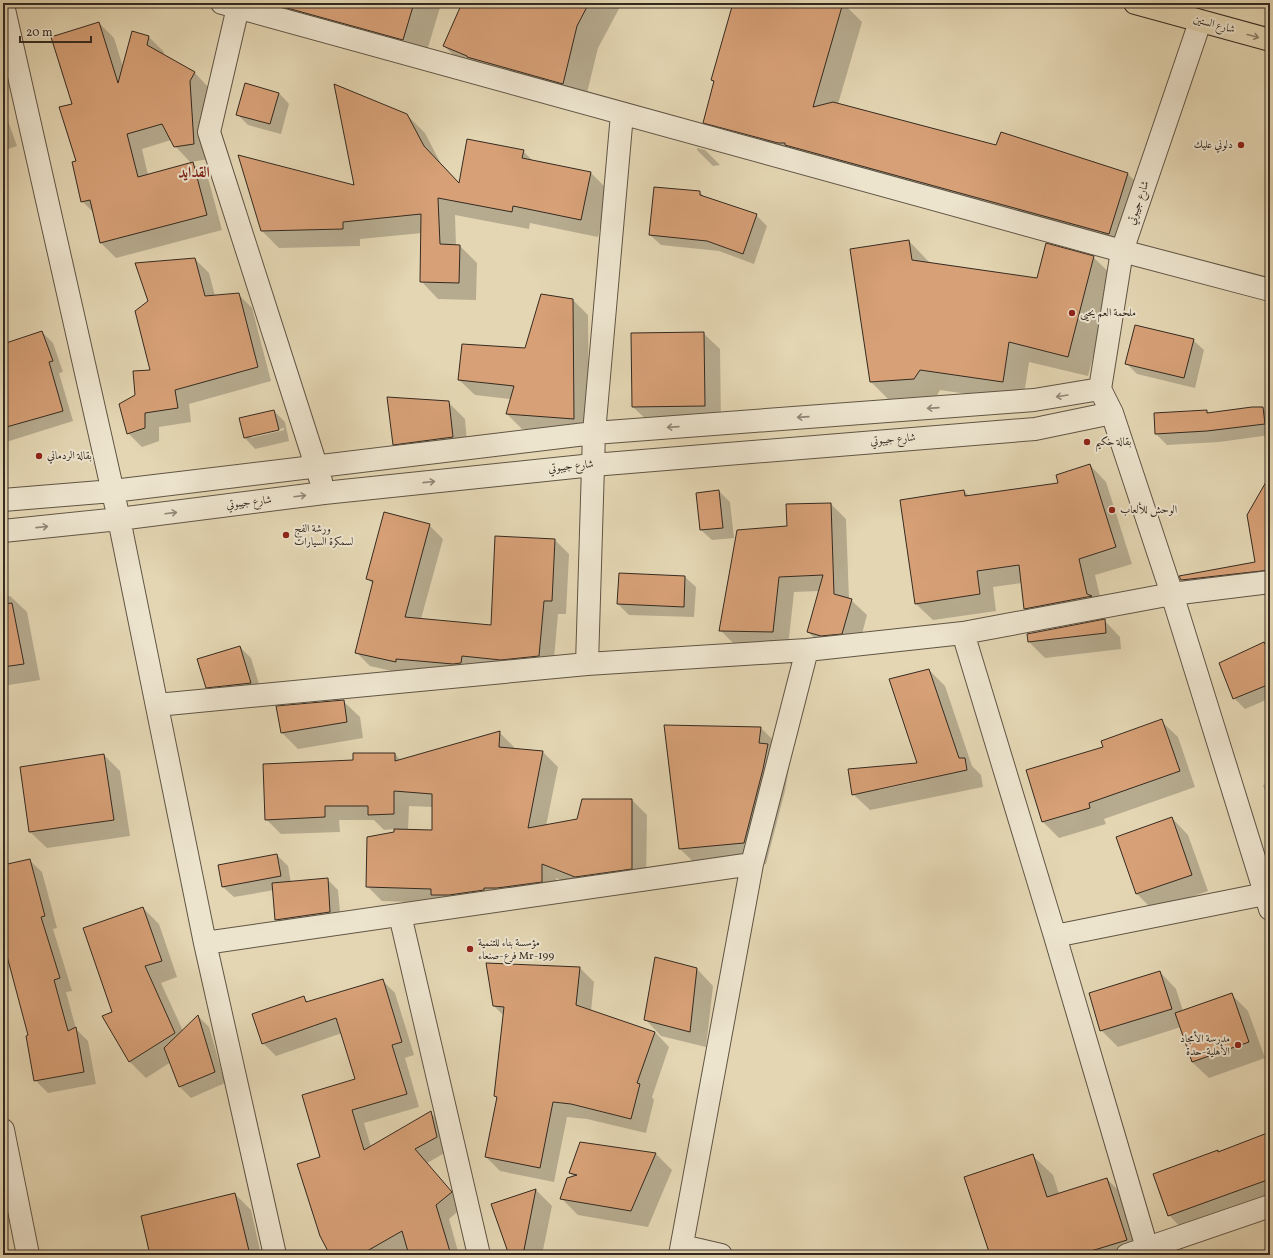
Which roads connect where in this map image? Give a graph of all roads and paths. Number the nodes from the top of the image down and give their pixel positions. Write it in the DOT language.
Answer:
graph roads {
  1 [pos="1135,3"];
  2 [pos="233,4"];
  3 [pos="3,5"];
  4 [pos="1200,22"];
  5 [pos="1270,40"];
  6 [pos="622,114"];
  7 [pos="1122,251"];
  8 [pos="1270,290"];
  9 [pos="1100,389"];
  10 [pos="1112,414"];
  11 [pos="594,433"];
  12 [pos="593,465"];
  13 [pos="317,467"];
  14 [pos="112,491"];
  15 [pos="324,493"];
  16 [pos="3,500"];
  17 [pos="119,519"];
  18 [pos="3,531"];
  19 [pos="1270,582"];
  20 [pos="1172,594"];
  21 [pos="963,634"];
  22 [pos="807,650"];
  23 [pos="587,664"];
  24 [pos="157,705"];
  25 [pos="752,864"];
  26 [pos="1268,898"];
  27 [pos="400,915"];
  28 [pos="1055,936"];
  29 [pos="205,943"];
  30 [pos="3,1130"];
  31 [pos="1270,1206"];
  32 [pos="681,1251"];
  33 [pos="1137,1251"];
  34 [pos="28,1255"];
  35 [pos="275,1255"];
  36 [pos="479,1255"];
  37 [pos="721,1255"];
  1 -- 4 [label="main road, شارع الستين"];
  2 -- 6 [label="street"];
  2 -- 13 [label="street"];
  3 -- 14 [label="street"];
  4 -- 5 [label="main road, شارع الستين, one-way"];
  4 -- 7 [label="street, شارع جيبوتي"];
  6 -- 7 [label="street"];
  6 -- 11 [label="street"];
  7 -- 8 [label="street"];
  7 -- 9 [label="street, شارع جيبوتي"];
  9 -- 10 [label="street"];
  9 -- 11 [label="street, one-way"];
  10 -- 12 [label="street, شارع جيبوتي"];
  10 -- 20 [label="street"];
  11 -- 12 [label="street"];
  11 -- 13 [label="street"];
  15 -- 12 [label="street, شارع جيبوتي, one-way"];
  12 -- 23 [label="street"];
  13 -- 14 [label="street"];
  13 -- 15 [label="street"];
  14 -- 16 [label="street"];
  14 -- 17 [label="street"];
  17 -- 15 [label="street, شارع جيبوتي, one-way"];
  18 -- 17 [label="street, شارع جيبوتي, one-way"];
  17 -- 24 [label="street"];
  19 -- 20 [label="street"];
  20 -- 21 [label="street"];
  20 -- 26 [label="street"];
  21 -- 22 [label="street"];
  21 -- 28 [label="street"];
  22 -- 23 [label="street"];
  22 -- 25 [label="street"];
  23 -- 24 [label="street"];
  24 -- 29 [label="street"];
  25 -- 27 [label="street"];
  25 -- 32 [label="street"];
  26 -- 28 [label="street"];
  27 -- 29 [label="street"];
  27 -- 36 [label="street"];
  28 -- 33 [label="street"];
  29 -- 35 [label="street"];
  30 -- 34 [label="street"];
  31 -- 33 [label="street"];
  32 -- 37 [label="street"];
}
